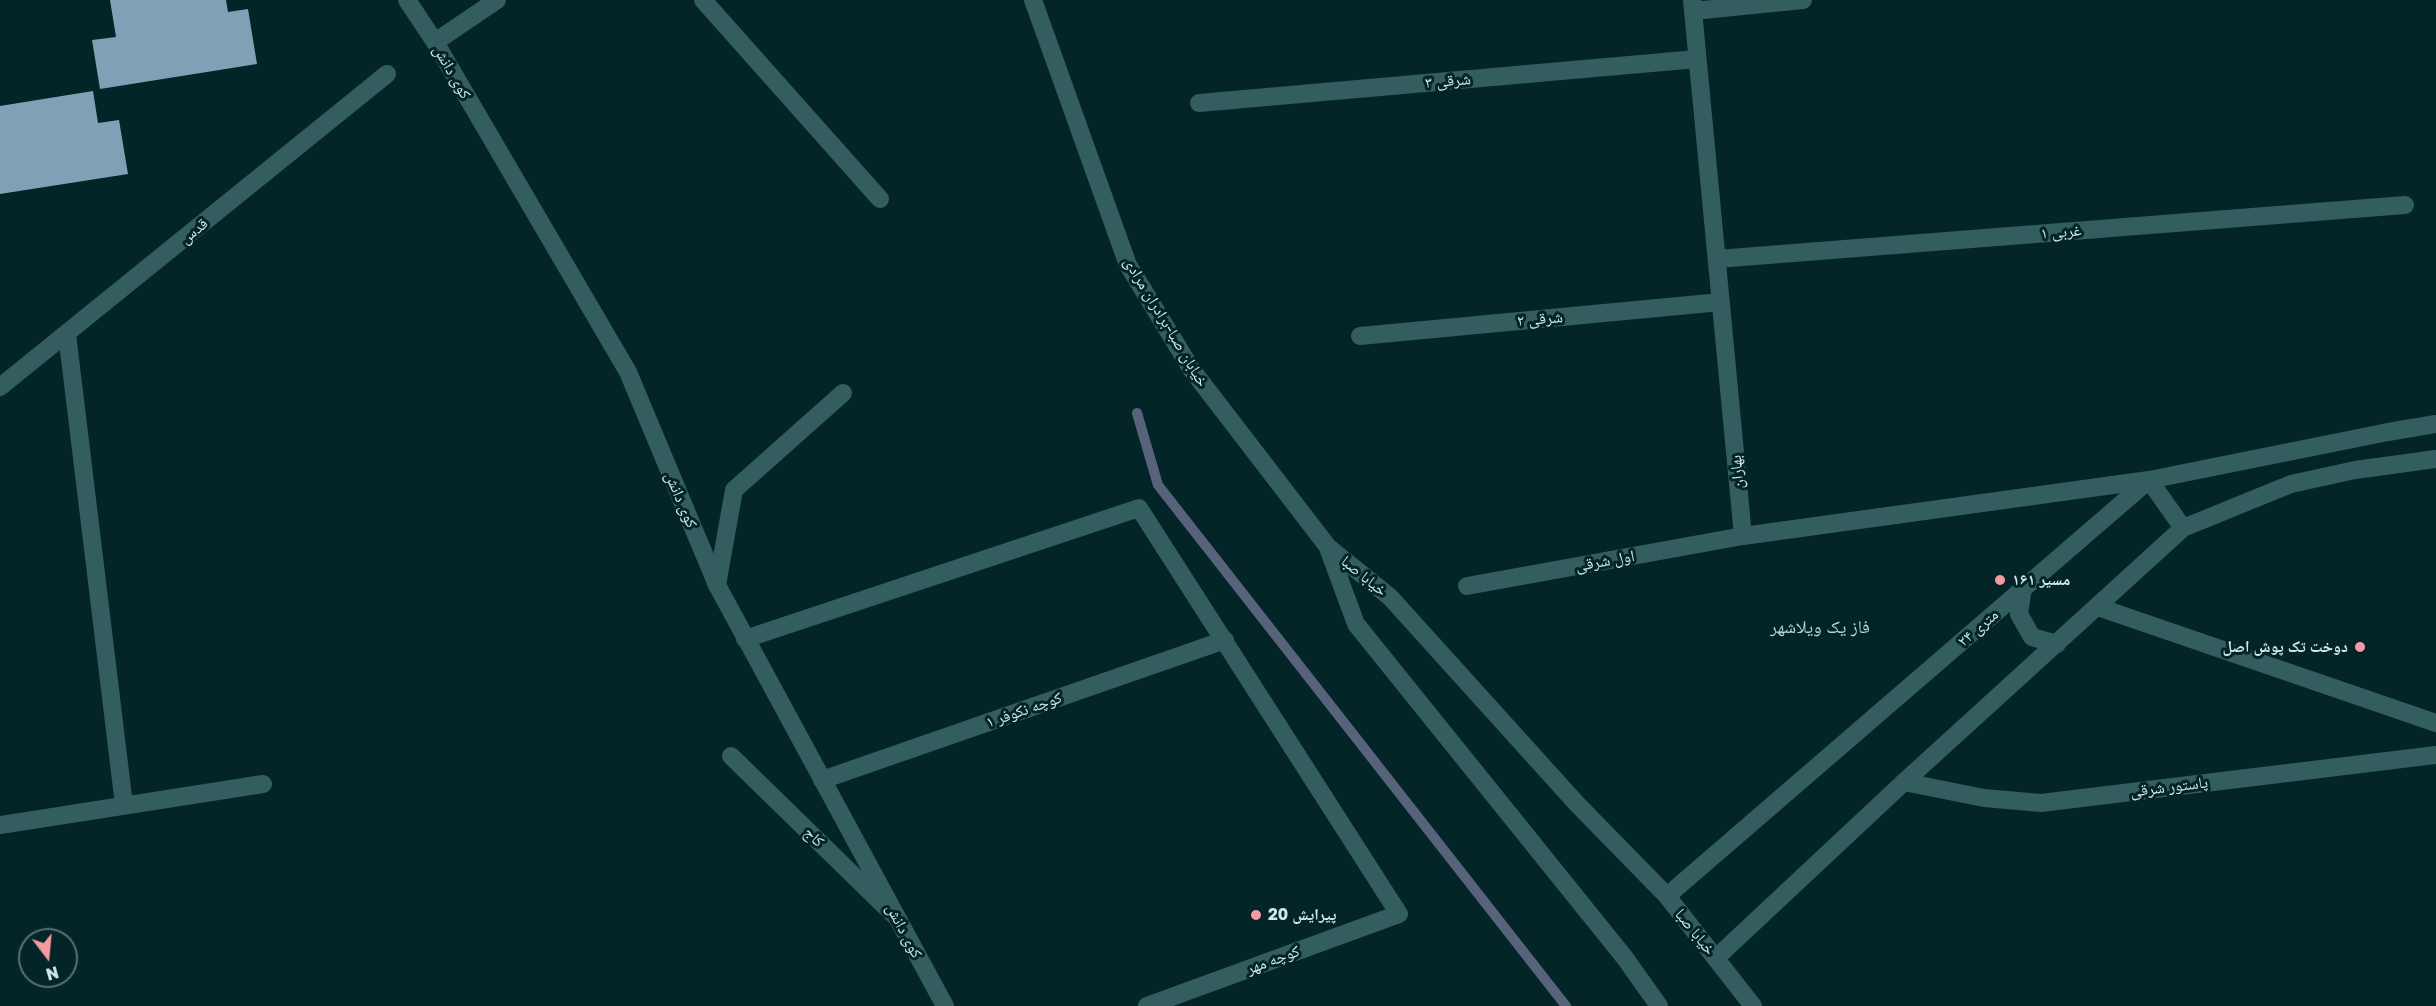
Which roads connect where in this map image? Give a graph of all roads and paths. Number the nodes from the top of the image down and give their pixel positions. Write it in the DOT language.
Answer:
graph roads {
  1 [pos="407,0"];
  2 [pos="497,0"];
  3 [pos="704,0"];
  4 [pos="1033,0"];
  5 [pos="1803,0"];
  6 [pos="1692,6"];
  7 [pos="435,42"];
  8 [pos="1697,59"];
  9 [pos="387,74"];
  10 [pos="1199,103"];
  11 [pos="880,199"];
  12 [pos="2405,205"];
  13 [pos="1717,259"];
  14 [pos="1721,302"];
  15 [pos="67,334"];
  16 [pos="1360,336"];
  17 [pos="0,387"];
  18 [pos="843,393"];
  19 [pos="2436,424"];
  20 [pos="2436,459"];
  21 [pos="2150,480"];
  22 [pos="2183,528"];
  23 [pos="1743,536"];
  24 [pos="1328,547"];
  25 [pos="717,585"];
  26 [pos="1467,586"];
  27 [pos="2023,588"];
  28 [pos="2098,607"];
  29 [pos="745,639"];
  30 [pos="1225,640"];
  31 [pos="2057,644"];
  32 [pos="2436,723"];
  33 [pos="2436,755"];
  34 [pos="731,756"];
  35 [pos="822,780"];
  36 [pos="1904,782"];
  37 [pos="263,784"];
  38 [pos="124,805"];
  39 [pos="0,825"];
  40 [pos="1666,896"];
  41 [pos="897,919"];
  42 [pos="1716,958"];
  43 [pos="945,1006"];
  44 [pos="1147,1006"];
  45 [pos="1659,1006"];
  46 [pos="1754,1006"];
  1 -- 7 [label="street, کوی دانش"];
  2 -- 7 [label="street"];
  3 -- 11 [label="street"];
  4 -- 24 [label="street, خیابان صبا-برادران مرادی"];
  5 -- 6 [label="street"];
  6 -- 8 [label="street, بهاران"];
  7 -- 25 [label="street, کوی دانش"];
  8 -- 10 [label="street, ۳ شرقی"];
  8 -- 13 [label="street, بهاران"];
  9 -- 15 [label="street, قدس"];
  12 -- 13 [label="street, ۱ غربی"];
  13 -- 14 [label="street, بهاران"];
  14 -- 16 [label="street, ۲ شرقی"];
  14 -- 23 [label="street, بهاران"];
  15 -- 17 [label="street, قدس"];
  15 -- 38 [label="street"];
  18 -- 25 [label="street"];
  19 -- 21 [label="street, ۲۴ متری"];
  20 -- 22 [label="street"];
  21 -- 22 [label="street"];
  21 -- 23 [label="street"];
  21 -- 27 [label="street, ۲۴ متری"];
  22 -- 28 [label="street"];
  23 -- 26 [label="street, اول شرقی"];
  24 -- 40 [label="street, خیابا صبا"];
  24 -- 45 [label="street, خیابا صبا"];
  25 -- 29 [label="street, کوی دانش"];
  27 -- 31 [label="street"];
  27 -- 40 [label="street, ۲۴ متری"];
  28 -- 31 [label="street"];
  28 -- 32 [label="street"];
  29 -- 30 [label="street"];
  29 -- 35 [label="street, کوی دانش"];
  30 -- 35 [label="street, کوچه نکوفر ۱"];
  30 -- 44 [label="street, کوچه مهر"];
  31 -- 36 [label="street"];
  33 -- 36 [label="street, پاستور شرقی"];
  34 -- 41 [label="street, کاج"];
  35 -- 41 [label="street, کوی دانش"];
  36 -- 42 [label="street"];
  37 -- 38 [label="street"];
  38 -- 39 [label="street"];
  40 -- 42 [label="street, خیابا صبا"];
  41 -- 43 [label="street, کوی دانش"];
  42 -- 46 [label="street, خیابا صبا"];
}
